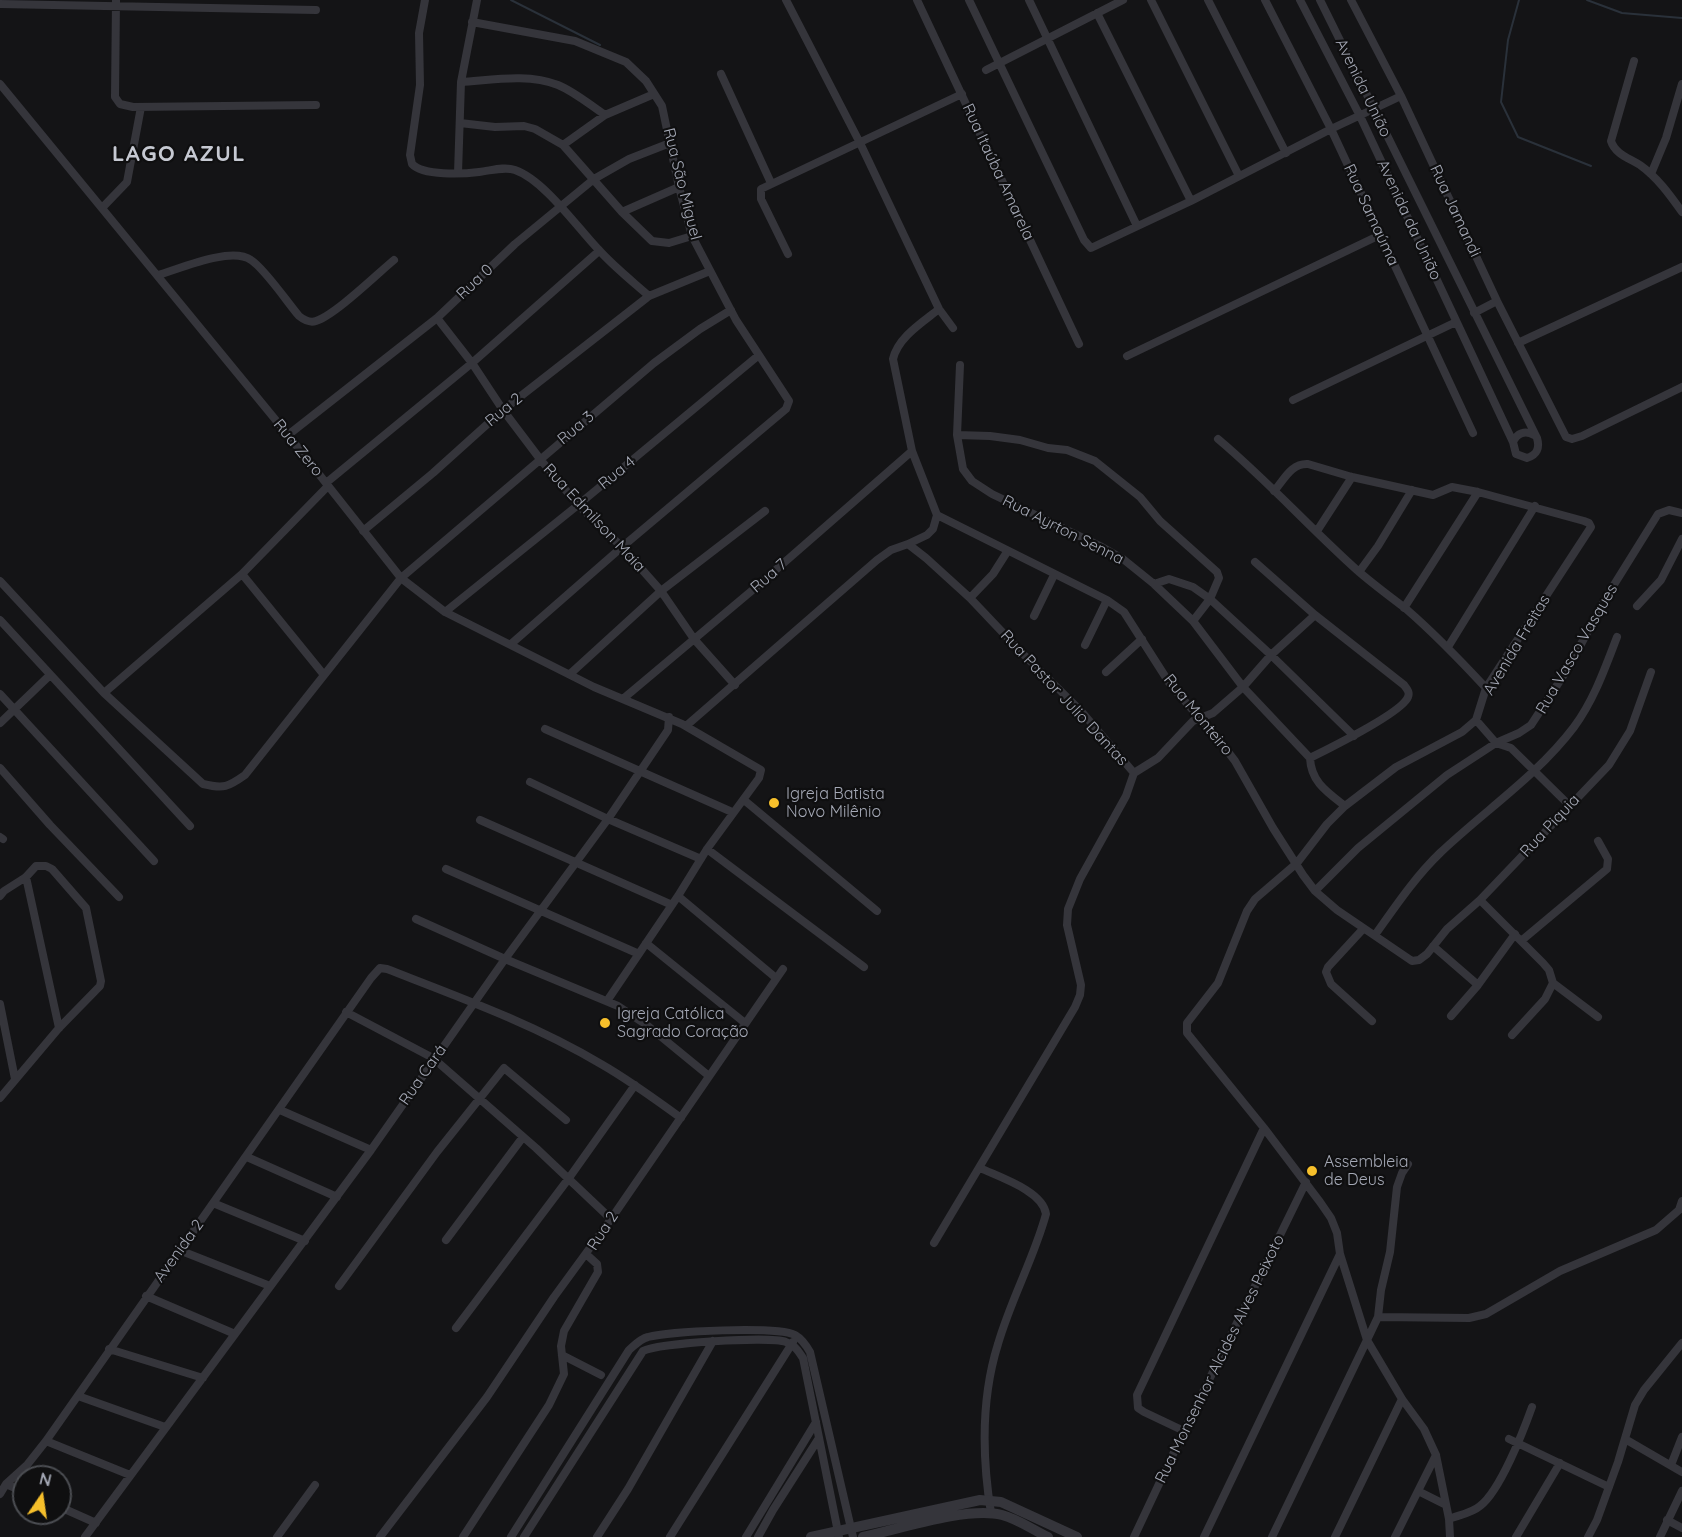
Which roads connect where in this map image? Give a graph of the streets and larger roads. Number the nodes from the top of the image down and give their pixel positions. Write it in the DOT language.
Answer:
graph roads {
  1 [pos="425,0"];
  2 [pos="477,0"];
  3 [pos="786,0"];
  4 [pos="917,0"];
  5 [pos="969,0"];
  6 [pos="1029,0"];
  7 [pos="1123,0"];
  8 [pos="1151,0"];
  9 [pos="1208,0"];
  10 [pos="1265,0"];
  11 [pos="1300,0"];
  12 [pos="1320,0"];
  13 [pos="1351,0"];
  14 [pos="116,3"];
  15 [pos="0,4"];
  16 [pos="316,10"];
  17 [pos="1097,13"];
  18 [pos="472,22"];
  19 [pos="1047,38"];
  20 [pos="1634,61"];
  21 [pos="1000,62"];
  22 [pos="986,70"];
  23 [pos="721,75"];
  24 [pos="461,82"];
  25 [pos="0,84"];
  26 [pos="1682,84"];
  27 [pos="654,94"];
  28 [pos="962,94"];
  29 [pos="1401,96"];
  30 [pos="316,105"];
  31 [pos="141,107"];
  32 [pos="1374,109"];
  33 [pos="605,115"];
  34 [pos="1360,116"];
  35 [pos="460,123"];
  36 [pos="1331,129"];
  37 [pos="670,143"];
  38 [pos="860,143"];
  39 [pos="563,145"];
  40 [pos="1286,153"];
  41 [pos="458,173"];
  42 [pos="1651,174"];
  43 [pos="1239,176"];
  44 [pos="594,179"];
  45 [pos="771,183"];
  46 [pos="679,187"];
  47 [pos="1191,201"];
  48 [pos="561,206"];
  49 [pos="102,208"];
  50 [pos="622,212"];
  51 [pos="1682,212"];
  52 [pos="1137,226"];
  53 [pos="1380,235"];
  54 [pos="692,236"];
  55 [pos="599,251"];
  56 [pos="788,254"];
  57 [pos="394,260"];
  58 [pos="1682,267"];
  59 [pos="710,271"];
  60 [pos="158,276"];
  61 [pos="649,296"];
  62 [pos="1497,301"];
  63 [pos="939,309"];
  64 [pos="731,310"];
  65 [pos="1474,313"];
  66 [pos="437,318"];
  67 [pos="1456,322"];
  68 [pos="953,328"];
  69 [pos="1427,337"];
  70 [pos="1518,343"];
  71 [pos="1079,344"];
  72 [pos="759,356"];
  73 [pos="1127,356"];
  74 [pos="472,363"];
  75 [pos="960,364"];
  76 [pos="1682,387"];
  77 [pos="1293,400"];
  78 [pos="503,410"];
  79 [pos="1473,433"];
  80 [pos="288,435"];
  81 [pos="957,435"];
  82 [pos="1534,435"];
  83 [pos="1218,439"];
  84 [pos="1513,442"];
  85 [pos="912,451"];
  86 [pos="540,459"];
  87 [pos="1352,477"];
  88 [pos="327,484"];
  89 [pos="1412,490"];
  90 [pos="1274,491"];
  91 [pos="1478,492"];
  92 [pos="578,505"];
  93 [pos="1535,506"];
  94 [pos="765,511"];
  95 [pos="1682,513"];
  96 [pos="937,515"];
  97 [pos="363,531"];
  98 [pos="1317,531"];
  99 [pos="1682,538"];
  100 [pos="908,544"];
  101 [pos="622,547"];
  102 [pos="1007,552"];
  103 [pos="1255,562"];
  104 [pos="1359,572"];
  105 [pos="242,574"];
  106 [pos="1054,575"];
  107 [pos="401,578"];
  108 [pos="0,580"];
  109 [pos="1154,584"];
  110 [pos="661,591"];
  111 [pos="970,598"];
  112 [pos="1210,598"];
  113 [pos="1107,600"];
  114 [pos="1637,606"];
  115 [pos="1404,608"];
  116 [pos="445,612"];
  117 [pos="1315,615"];
  118 [pos="1034,616"];
  119 [pos="0,620"];
  120 [pos="1193,621"];
  121 [pos="1617,636"];
  122 [pos="694,639"];
  123 [pos="1142,639"];
  124 [pos="512,644"];
  125 [pos="1085,645"];
  126 [pos="1448,647"];
  127 [pos="1271,655"];
  128 [pos="1106,672"];
  129 [pos="1651,672"];
  130 [pos="50,675"];
  131 [pos="324,675"];
  132 [pos="570,675"];
  133 [pos="735,685"];
  134 [pos="1243,687"];
  135 [pos="1486,688"];
  136 [pos="104,693"];
  137 [pos="0,694"];
  138 [pos="624,698"];
  139 [pos="15,710"];
  140 [pos="669,717"];
  141 [pos="1200,718"];
  142 [pos="1476,720"];
  143 [pos="0,723"];
  144 [pos="684,725"];
  145 [pos="545,729"];
  146 [pos="668,730"];
  147 [pos="1354,736"];
  148 [pos="1496,743"];
  149 [pos="1310,758"];
  150 [pos="0,768"];
  151 [pos="1534,770"];
  152 [pos="641,772"];
  153 [pos="1134,773"];
  154 [pos="530,783"];
  155 [pos="744,800"];
  156 [pos="1569,805"];
  157 [pos="1345,806"];
  158 [pos="732,812"];
  159 [pos="608,819"];
  160 [pos="480,820"];
  161 [pos="190,826"];
  162 [pos="1598,841"];
  163 [pos="707,849"];
  164 [pos="701,859"];
  165 [pos="154,861"];
  166 [pos="576,863"];
  167 [pos="1296,863"];
  168 [pos="446,869"];
  169 [pos="26,878"];
  170 [pos="1315,891"];
  171 [pos="0,896"];
  172 [pos="678,896"];
  173 [pos="119,897"];
  174 [pos="1480,900"];
  175 [pos="672,905"];
  176 [pos="542,910"];
  177 [pos="877,911"];
  178 [pos="416,919"];
  179 [pos="1363,929"];
  180 [pos="1375,936"];
  181 [pos="1518,938"];
  182 [pos="646,944"];
  183 [pos="1433,946"];
  184 [pos="639,954"];
  185 [pos="505,959"];
  186 [pos="1419,960"];
  187 [pos="864,967"];
  188 [pos="783,969"];
  189 [pos="776,978"];
  190 [pos="1553,983"];
  191 [pos="1478,985"];
  192 [pos="607,1001"];
  193 [pos="474,1002"];
  194 [pos="0,1004"];
  195 [pos="346,1012"];
  196 [pos="1451,1016"];
  197 [pos="1598,1017"];
  198 [pos="1372,1021"];
  199 [pos="745,1023"];
  200 [pos="59,1028"];
  201 [pos="1512,1035"];
  202 [pos="434,1058"];
  203 [pos="710,1076"];
  204 [pos="15,1079"];
  205 [pos="635,1085"];
  206 [pos="0,1098"];
  207 [pos="479,1100"];
  208 [pos="280,1110"];
  209 [pos="681,1118"];
  210 [pos="566,1120"];
  211 [pos="1264,1128"];
  212 [pos="523,1137"];
  213 [pos="371,1150"];
  214 [pos="247,1157"];
  215 [pos="1408,1164"];
  216 [pos="980,1168"];
  217 [pos="568,1178"];
  218 [pos="1306,1182"];
  219 [pos="337,1197"];
  220 [pos="213,1203"];
  221 [pos="1681,1208"];
  222 [pos="610,1219"];
  223 [pos="446,1240"];
  224 [pos="305,1241"];
  225 [pos="934,1243"];
  226 [pos="178,1250"];
  227 [pos="586,1254"];
  228 [pos="1340,1254"];
  229 [pos="270,1286"];
  230 [pos="339,1286"];
  231 [pos="146,1296"];
  232 [pos="1378,1317"];
  233 [pos="456,1328"];
  234 [pos="716,1331"];
  235 [pos="235,1334"];
  236 [pos="796,1335"];
  237 [pos="1367,1340"];
  238 [pos="1682,1342"];
  239 [pos="712,1343"];
  240 [pos="792,1345"];
  241 [pos="109,1349"];
  242 [pos="562,1355"];
  243 [pos="601,1375"];
  244 [pos="203,1378"];
  245 [pos="78,1396"];
  246 [pos="1402,1399"];
  247 [pos="1532,1407"];
  248 [pos="823,1412"];
  249 [pos="817,1422"];
  250 [pos="826,1426"];
  251 [pos="165,1427"];
  252 [pos="1184,1431"];
  253 [pos="1682,1437"];
  254 [pos="819,1438"];
  255 [pos="1509,1438"];
  256 [pos="1625,1439"];
  257 [pos="46,1441"];
  258 [pos="1518,1443"];
  259 [pos="1436,1455"];
  260 [pos="1560,1463"];
  261 [pos="1671,1465"];
  262 [pos="1682,1472"];
  263 [pos="130,1475"];
  264 [pos="6,1484"];
  265 [pos="315,1485"];
  266 [pos="12,1487"];
  267 [pos="1609,1487"];
  268 [pos="1418,1491"];
  269 [pos="1682,1491"];
  270 [pos="0,1494"];
  271 [pos="989,1500"];
  272 [pos="1446,1505"];
  273 [pos="72,1513"];
  274 [pos="991,1513"];
  275 [pos="1449,1519"];
  276 [pos="1667,1520"];
  277 [pos="96,1524"];
  278 [pos="1682,1528"];
  279 [pos="851,1533"];
  280 [pos="1450,1533"];
  281 [pos="839,1534"];
  282 [pos="85,1537"];
  283 [pos="277,1537"];
  284 [pos="380,1537"];
  285 [pos="463,1537"];
  286 [pos="512,1537"];
  287 [pos="524,1537"];
  288 [pos="597,1537"];
  289 [pos="670,1537"];
  290 [pos="746,1537"];
  291 [pos="758,1537"];
  292 [pos="811,1537"];
  293 [pos="863,1537"];
  294 [pos="1048,1537"];
  295 [pos="1077,1537"];
  296 [pos="1134,1537"];
  297 [pos="1204,1537"];
  298 [pos="1272,1537"];
  299 [pos="1335,1537"];
  300 [pos="1395,1537"];
  301 [pos="1516,1537"];
  302 [pos="1588,1537"];
  303 [pos="1660,1537"];
  1 -- 41 [label="street"];
  2 -- 18 [label="street"];
  3 -- 38 [label="street"];
  4 -- 28 [label="street, Rua Itaúba Amarela"];
  5 -- 21 [label="street"];
  6 -- 19 [label="street"];
  7 -- 17 [label="street"];
  8 -- 43 [label="street"];
  9 -- 40 [label="street"];
  10 -- 36 [label="street, Rua Samaúma"];
  11 -- 34 [label="street, Avenida da União"];
  12 -- 32 [label="street, Avenida União"];
  13 -- 29 [label="street, Rua Jamandi"];
  14 -- 15 [label="street"];
  14 -- 16 [label="street"];
  14 -- 31 [label="street"];
  17 -- 19 [label="street"];
  17 -- 47 [label="street"];
  18 -- 24 [label="street"];
  18 -- 27 [label="street, Rua São Miguel"];
  19 -- 21 [label="street"];
  19 -- 52 [label="street"];
  20 -- 42 [label="street"];
  21 -- 22 [label="street"];
  21 -- 52 [label="street"];
  23 -- 45 [label="street"];
  24 -- 33 [label="street"];
  24 -- 35 [label="street"];
  25 -- 49 [label="street, Rua Zero"];
  26 -- 42 [label="street"];
  27 -- 33 [label="street"];
  27 -- 37 [label="street, Rua São Miguel"];
  28 -- 38 [label="street"];
  28 -- 71 [label="street, Rua Itaúba Amarela"];
  29 -- 32 [label="street"];
  29 -- 62 [label="street, Rua Jamandi"];
  30 -- 31 [label="street"];
  31 -- 49 [label="street"];
  32 -- 34 [label="street"];
  32 -- 65 [label="street, Avenida União"];
  33 -- 39 [label="street"];
  34 -- 36 [label="street"];
  34 -- 67 [label="street, Avenida da União"];
  35 -- 39 [label="street"];
  35 -- 41 [label="street"];
  36 -- 40 [label="street"];
  36 -- 53 [label="street, Rua Samaúma"];
  37 -- 44 [label="street, Rua 0"];
  37 -- 46 [label="street, Rua São Miguel"];
  38 -- 45 [label="street"];
  38 -- 63 [label="street"];
  39 -- 44 [label="street"];
  40 -- 43 [label="street"];
  41 -- 48 [label="street"];
  42 -- 51 [label="street"];
  43 -- 47 [label="street"];
  44 -- 48 [label="street, Rua 0"];
  44 -- 50 [label="street"];
  45 -- 56 [label="street"];
  46 -- 50 [label="street"];
  46 -- 54 [label="street, Rua São Miguel"];
  47 -- 52 [label="street"];
  48 -- 55 [label="street"];
  48 -- 66 [label="street, Rua 0"];
  49 -- 60 [label="street, Rua Zero"];
  50 -- 54 [label="street"];
  53 -- 69 [label="street, Rua Samaúma"];
  53 -- 73 [label="street"];
  54 -- 59 [label="street, Rua São Miguel"];
  55 -- 61 [label="street"];
  55 -- 74 [label="street"];
  57 -- 60 [label="street"];
  58 -- 70 [label="street"];
  59 -- 61 [label="street, Rua 2"];
  59 -- 64 [label="street, Rua São Miguel"];
  60 -- 80 [label="street, Rua Zero"];
  61 -- 78 [label="street, Rua 2"];
  62 -- 65 [label="street"];
  62 -- 70 [label="street, Rua Jamandi"];
  63 -- 68 [label="street"];
  63 -- 85 [label="street"];
  64 -- 72 [label="street, Rua São Miguel"];
  64 -- 86 [label="street, Rua 3"];
  65 -- 82 [label="street, Avenida União"];
  66 -- 74 [label="street, Rua Edmilson Maia"];
  66 -- 80 [label="street, Rua 0"];
  67 -- 69 [label="street"];
  67 -- 84 [label="street, Avenida da União"];
  69 -- 77 [label="street"];
  69 -- 79 [label="street, Rua Samaúma"];
  70 -- 76 [label="street, Rua Jamandi"];
  72 -- 92 [label="street, Rua 4"];
  72 -- 101 [label="street, Rua São Miguel"];
  74 -- 78 [label="street, Rua Edmilson Maia"];
  74 -- 88 [label="street"];
  75 -- 81 [label="street, Rua Ayrton Senna"];
  78 -- 86 [label="street, Rua Edmilson Maia"];
  78 -- 97 [label="street, Rua 2"];
  80 -- 88 [label="street, Rua Zero"];
  81 -- 109 [label="street, Rua Ayrton Senna"];
  81 -- 112 [label="street"];
  82 -- 84 [label="street"];
  82 -- 84 [label="street, Avenida da União"];
  83 -- 90 [label="street"];
  85 -- 96 [label="street"];
  85 -- 122 [label="street, Rua 7"];
  86 -- 92 [label="street, Rua Edmilson Maia"];
  86 -- 107 [label="street, Rua 3"];
  87 -- 89 [label="street"];
  87 -- 90 [label="street"];
  87 -- 98 [label="street"];
  88 -- 97 [label="street, Rua Zero"];
  88 -- 105 [label="street"];
  89 -- 91 [label="street"];
  89 -- 104 [label="street"];
  90 -- 98 [label="street"];
  91 -- 93 [label="street"];
  91 -- 115 [label="street"];
  92 -- 101 [label="street, Rua Edmilson Maia"];
  92 -- 116 [label="street, Rua 4"];
  93 -- 126 [label="street"];
  93 -- 135 [label="street, Avenida Freitas"];
  94 -- 110 [label="street"];
  95 -- 148 [label="street, Rua Vasco Vasques"];
  96 -- 100 [label="street"];
  96 -- 102 [label="street, Rua Monteiro"];
  97 -- 107 [label="street, Rua Zero"];
  98 -- 104 [label="street"];
  99 -- 114 [label="street"];
  100 -- 111 [label="street, Rua Pastor Julio Dantas"];
  100 -- 133 [label="street"];
  101 -- 110 [label="street, Rua Edmilson Maia"];
  101 -- 124 [label="street"];
  102 -- 106 [label="street, Rua Monteiro"];
  102 -- 111 [label="street"];
  103 -- 117 [label="street"];
  104 -- 115 [label="street"];
  105 -- 131 [label="street"];
  105 -- 136 [label="street"];
  106 -- 113 [label="street, Rua Monteiro"];
  106 -- 118 [label="street"];
  107 -- 116 [label="street, Rua Zero"];
  107 -- 131 [label="street, Rua 3"];
  108 -- 136 [label="street, Rua 3"];
  109 -- 112 [label="street"];
  109 -- 120 [label="street, Rua Ayrton Senna"];
  110 -- 122 [label="street, Rua Edmilson Maia"];
  110 -- 132 [label="street"];
  111 -- 153 [label="street, Rua Pastor Julio Dantas"];
  112 -- 120 [label="street"];
  112 -- 127 [label="street"];
  113 -- 123 [label="street, Rua Monteiro"];
  113 -- 125 [label="street"];
  115 -- 126 [label="street"];
  116 -- 124 [label="street, Rua Zero"];
  117 -- 127 [label="street"];
  117 -- 147 [label="street"];
  119 -- 130 [label="street"];
  120 -- 134 [label="street, Rua Ayrton Senna"];
  121 -- 151 [label="street"];
  122 -- 133 [label="street, Rua Edmilson Maia"];
  122 -- 138 [label="street, Rua 7"];
  123 -- 128 [label="street"];
  123 -- 141 [label="street, Rua Monteiro"];
  124 -- 132 [label="street, Rua Zero"];
  126 -- 135 [label="street"];
  127 -- 134 [label="street"];
  127 -- 147 [label="street"];
  129 -- 156 [label="street, Rua Piquia"];
  130 -- 139 [label="street"];
  130 -- 161 [label="street"];
  131 -- 136 [label="street, Rua 3"];
  132 -- 138 [label="street, Rua Zero"];
  133 -- 144 [label="street"];
  134 -- 141 [label="street"];
  134 -- 149 [label="street, Rua Ayrton Senna"];
  135 -- 142 [label="street, Avenida Freitas"];
  137 -- 139 [label="street"];
  138 -- 140 [label="street, Rua Zero"];
  139 -- 143 [label="street"];
  139 -- 165 [label="street"];
  140 -- 144 [label="street, Rua Zero"];
  140 -- 146 [label="street, Rua Cará"];
  141 -- 153 [label="street"];
  141 -- 167 [label="street, Rua Monteiro"];
  142 -- 148 [label="street"];
  142 -- 157 [label="street"];
  144 -- 146 [label="street"];
  144 -- 155 [label="street, Rua Zero"];
  145 -- 152 [label="street"];
  146 -- 152 [label="street, Rua Cará"];
  147 -- 149 [label="street"];
  148 -- 151 [label="street"];
  148 -- 170 [label="street, Rua Vasco Vasques"];
  149 -- 157 [label="street, Rua Ayrton Senna"];
  150 -- 173 [label="street"];
  151 -- 156 [label="street"];
  151 -- 180 [label="street"];
  152 -- 158 [label="street"];
  152 -- 159 [label="street, Rua Cará"];
  153 -- 216 [label="street, Rua Pastor Julio Dantas"];
  154 -- 159 [label="street"];
  155 -- 158 [label="street"];
  155 -- 177 [label="street"];
  156 -- 174 [label="street, Rua Piquia"];
  157 -- 167 [label="street"];
  158 -- 163 [label="street"];
  159 -- 164 [label="street"];
  159 -- 166 [label="street, Rua Cará"];
  160 -- 166 [label="street"];
  162 -- 181 [label="street"];
  163 -- 164 [label="street"];
  163 -- 187 [label="street"];
  164 -- 172 [label="street"];
  166 -- 175 [label="street"];
  166 -- 176 [label="street, Rua Cará"];
  167 -- 170 [label="street, Rua Monteiro"];
  167 -- 211 [label="street"];
  168 -- 176 [label="street"];
  169 -- 171 [label="street"];
  169 -- 200 [label="street"];
  169 -- 200 [label="street"];
  170 -- 179 [label="street, Rua Monteiro"];
  172 -- 175 [label="street"];
  172 -- 189 [label="street"];
  174 -- 181 [label="street"];
  174 -- 183 [label="street, Rua Piquia"];
  175 -- 182 [label="street"];
  176 -- 184 [label="street"];
  176 -- 185 [label="street, Rua Cará"];
  178 -- 185 [label="street"];
  179 -- 180 [label="street, Rua Monteiro"];
  179 -- 198 [label="street"];
  180 -- 186 [label="street, Rua Monteiro"];
  181 -- 190 [label="street"];
  181 -- 191 [label="street"];
  182 -- 184 [label="street"];
  182 -- 199 [label="street"];
  183 -- 186 [label="street, Rua Piquia"];
  183 -- 191 [label="street"];
  184 -- 192 [label="street"];
  185 -- 192 [label="street"];
  185 -- 193 [label="street, Rua Cará"];
  188 -- 189 [label="street, Rua 2"];
  189 -- 199 [label="street, Rua 2"];
  190 -- 197 [label="street"];
  190 -- 201 [label="street"];
  191 -- 196 [label="street"];
  192 -- 203 [label="street"];
  193 -- 195 [label="street, Avenida 2"];
  193 -- 202 [label="street, Rua Cará"];
  193 -- 205 [label="street"];
  194 -- 204 [label="street"];
  195 -- 202 [label="street"];
  195 -- 208 [label="street, Avenida 2"];
  199 -- 203 [label="street, Rua 2"];
  200 -- 204 [label="street"];
  202 -- 207 [label="street"];
  202 -- 213 [label="street, Rua Cará"];
  203 -- 209 [label="street, Rua 2"];
  204 -- 206 [label="street"];
  205 -- 209 [label="street"];
  205 -- 217 [label="street"];
  207 -- 210 [label="street"];
  207 -- 212 [label="street"];
  207 -- 230 [label="street"];
  208 -- 213 [label="street"];
  208 -- 214 [label="street, Avenida 2"];
  209 -- 222 [label="street, Rua 2"];
  211 -- 218 [label="street"];
  211 -- 252 [label="street"];
  212 -- 217 [label="street"];
  212 -- 223 [label="street"];
  213 -- 219 [label="street, Rua Cará"];
  214 -- 219 [label="street"];
  214 -- 220 [label="street, Avenida 2"];
  215 -- 232 [label="street"];
  216 -- 225 [label="street, Rua Pastor Julio Dantas"];
  216 -- 271 [label="street"];
  217 -- 222 [label="street"];
  217 -- 233 [label="street"];
  218 -- 228 [label="street"];
  218 -- 252 [label="street, Rua Monsenhor Alcides Alves Peixoto"];
  219 -- 224 [label="street, Rua Cará"];
  220 -- 224 [label="street"];
  220 -- 226 [label="street, Avenida 2"];
  221 -- 232 [label="street"];
  222 -- 227 [label="street, Rua 2"];
  224 -- 229 [label="street, Rua Cará"];
  226 -- 229 [label="street"];
  226 -- 231 [label="street, Avenida 2"];
  227 -- 242 [label="street, Rua 2"];
  227 -- 284 [label="street"];
  228 -- 237 [label="street"];
  228 -- 297 [label="street"];
  229 -- 235 [label="street, Rua Cará"];
  231 -- 235 [label="street"];
  231 -- 241 [label="street, Avenida 2"];
  232 -- 237 [label="street"];
  234 -- 236 [label="street"];
  234 -- 239 [label="street"];
  234 -- 286 [label="street"];
  235 -- 244 [label="street, Rua Cará"];
  236 -- 240 [label="street"];
  236 -- 248 [label="street"];
  237 -- 246 [label="street"];
  237 -- 298 [label="street"];
  238 -- 256 [label="street"];
  239 -- 240 [label="street"];
  239 -- 287 [label="street"];
  239 -- 288 [label="street"];
  240 -- 249 [label="street"];
  240 -- 289 [label="street"];
  241 -- 244 [label="street"];
  241 -- 245 [label="street, Avenida 2"];
  242 -- 243 [label="street"];
  242 -- 285 [label="street, Rua 2"];
  244 -- 251 [label="street, Rua Cará"];
  245 -- 251 [label="street"];
  245 -- 257 [label="street, Avenida 2"];
  246 -- 259 [label="street"];
  246 -- 299 [label="street"];
  247 -- 258 [label="street"];
  248 -- 249 [label="street"];
  248 -- 250 [label="street"];
  249 -- 254 [label="street"];
  249 -- 290 [label="street"];
  250 -- 254 [label="street"];
  250 -- 279 [label="street"];
  251 -- 263 [label="street, Rua Cará"];
  252 -- 296 [label="street, Rua Monsenhor Alcides Alves Peixoto"];
  253 -- 261 [label="street"];
  254 -- 281 [label="street"];
  254 -- 291 [label="street"];
  255 -- 258 [label="street"];
  256 -- 261 [label="street"];
  256 -- 267 [label="street"];
  257 -- 263 [label="street"];
  257 -- 264 [label="street, Avenida 2"];
  258 -- 260 [label="street"];
  258 -- 275 [label="street"];
  259 -- 268 [label="street"];
  259 -- 272 [label="street"];
  260 -- 267 [label="street"];
  260 -- 301 [label="street"];
  261 -- 262 [label="street"];
  263 -- 277 [label="street, Rua Cará"];
  264 -- 266 [label="street"];
  264 -- 270 [label="street, Avenida 2"];
  265 -- 283 [label="street"];
  267 -- 302 [label="street"];
  268 -- 272 [label="street"];
  268 -- 300 [label="street"];
  269 -- 276 [label="street"];
  271 -- 274 [label="street"];
  271 -- 279 [label="street"];
  271 -- 295 [label="street"];
  272 -- 275 [label="street"];
  273 -- 277 [label="street"];
  274 -- 293 [label="street"];
  274 -- 294 [label="street"];
  275 -- 280 [label="street"];
  276 -- 278 [label="street"];
  276 -- 303 [label="street"];
  277 -- 282 [label="street, Rua Cará"];
  279 -- 281 [label="street"];
  281 -- 292 [label="street"];
}
